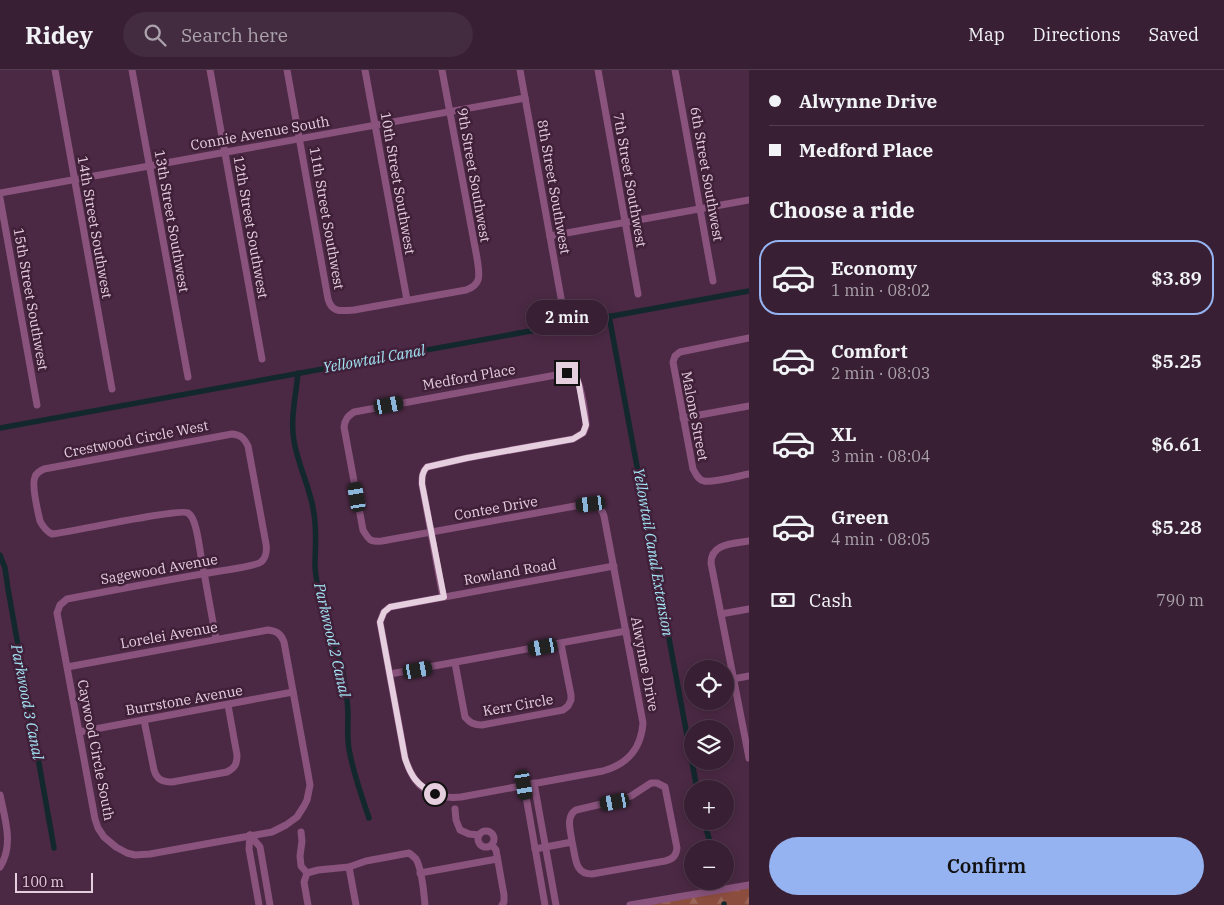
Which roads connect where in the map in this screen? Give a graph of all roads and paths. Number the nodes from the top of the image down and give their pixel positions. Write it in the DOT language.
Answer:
graph roads {
  1 [pos="55,70"];
  2 [pos="132,70"];
  3 [pos="210,70"];
  4 [pos="287,70"];
  5 [pos="365,70"];
  6 [pos="442,70"];
  7 [pos="520,70"];
  8 [pos="598,70"];
  9 [pos="675,70"];
  10 [pos="525,98"];
  11 [pos="450,112"];
  12 [pos="375,125"];
  13 [pos="300,139"];
  14 [pos="225,152"];
  15 [pos="149,166"];
  16 [pos="74,180"];
  17 [pos="0,193"];
  18 [pos="0,198"];
  19 [pos="749,200"];
  20 [pos="700,208"];
  21 [pos="625,222"];
  22 [pos="550,236"];
  23 [pos="713,281"];
  24 [pos="638,294"];
  25 [pos="406,300"];
  26 [pos="564,309"];
  27 [pos="749,338"];
  28 [pos="262,358"];
  29 [pos="188,377"];
  30 [pos="112,389"];
  31 [pos="37,405"];
  32 [pos="749,406"];
  33 [pos="684,418"];
  34 [pos="749,474"];
  35 [pos="598,506"];
  36 [pos="431,532"];
  37 [pos="369,539"];
  38 [pos="749,541"];
  39 [pos="264,560"];
  40 [pos="614,566"];
  41 [pos="204,574"];
  42 [pos="444,597"];
  43 [pos="60,605"];
  44 [pos="749,609"];
  45 [pos="384,612"];
  46 [pos="721,614"];
  47 [pos="275,631"];
  48 [pos="626,631"];
  49 [pos="216,639"];
  50 [pos="561,644"];
  51 [pos="729,660"];
  52 [pos="455,663"];
  53 [pos="67,667"];
  54 [pos="390,674"];
  55 [pos="749,676"];
  56 [pos="734,679"];
  57 [pos="734,684"];
  58 [pos="293,692"];
  59 [pos="228,704"];
  60 [pos="144,720"];
  61 [pos="79,732"];
  62 [pos="747,744"];
  63 [pos="749,758"];
  64 [pos="534,783"];
  65 [pos="524,785"];
  66 [pos="0,795"];
  67 [pos="455,809"];
  68 [pos="301,832"];
  69 [pos="250,835"];
  70 [pos="479,835"];
  71 [pos="572,842"];
  72 [pos="492,845"];
  73 [pos="546,848"];
  74 [pos="535,849"];
  75 [pos="498,859"];
  76 [pos="0,867"];
  77 [pos="349,867"];
  78 [pos="307,873"];
  79 [pos="420,873"];
  80 [pos="749,885"];
  81 [pos="260,905"];
  82 [pos="270,905"];
  83 [pos="308,905"];
  84 [pos="356,905"];
  85 [pos="426,905"];
  86 [pos="502,905"];
  87 [pos="546,905"];
  88 [pos="556,905"];
  89 [pos="630,905"];
  1 -- 16 [label="street, 14th Street Southwest"];
  2 -- 15 [label="street, 13th Street Southwest"];
  3 -- 14 [label="street, 12th Street Southwest"];
  4 -- 13 [label="street, 11th Street Southwest"];
  5 -- 12 [label="street, 10th Street Southwest"];
  6 -- 11 [label="street, 9th Street Southwest"];
  7 -- 10 [label="street, 8th Street Southwest"];
  8 -- 21 [label="street, 7th Street Southwest"];
  9 -- 20 [label="street, 6th Street Southwest"];
  10 -- 11 [label="street, Connie Avenue South"];
  10 -- 22 [label="street, 8th Street Southwest"];
  11 -- 12 [label="street, Connie Avenue South"];
  11 -- 25 [label="street, 9th Street Southwest"];
  12 -- 13 [label="street, Connie Avenue South"];
  12 -- 25 [label="street, 10th Street Southwest"];
  13 -- 14 [label="street, Connie Avenue South"];
  13 -- 25 [label="street, 11th Street Southwest"];
  14 -- 15 [label="street, Connie Avenue South"];
  14 -- 28 [label="street, 12th Street Southwest"];
  15 -- 16 [label="street, Connie Avenue South"];
  15 -- 29 [label="street, 13th Street Southwest"];
  16 -- 17 [label="street, Connie Avenue South"];
  16 -- 30 [label="street, 14th Street Southwest"];
  18 -- 31 [label="street, 15th Street Southwest"];
  19 -- 20 [label="street"];
  20 -- 21 [label="street"];
  20 -- 23 [label="street, 6th Street Southwest"];
  21 -- 22 [label="street"];
  21 -- 24 [label="street, 7th Street Southwest"];
  22 -- 26 [label="street, 8th Street Southwest"];
  27 -- 33 [label="street, Malone Street"];
  32 -- 33 [label="street"];
  33 -- 34 [label="street, Malone Street"];
  35 -- 36 [label="street, Contee Drive"];
  35 -- 40 [label="street, Alwynne Drive"];
  36 -- 37 [label="street, Contee Drive"];
  36 -- 37 [label="street, Medford Place"];
  36 -- 42 [label="street"];
  38 -- 46 [label="street"];
  39 -- 41 [label="street, Sagewood Avenue"];
  39 -- 41 [label="street, Crestwood Circle West"];
  40 -- 42 [label="street, Rowland Road"];
  40 -- 48 [label="street, Alwynne Drive"];
  41 -- 43 [label="street, Sagewood Avenue"];
  41 -- 49 [label="street"];
  42 -- 45 [label="street, Rowland Road"];
  43 -- 53 [label="street, Caywood Circle South"];
  44 -- 46 [label="street"];
  45 -- 54 [label="street, Alwynne Drive"];
  46 -- 51 [label="street"];
  47 -- 49 [label="street, Lorelei Avenue"];
  47 -- 58 [label="street, Caywood Circle South"];
  48 -- 50 [label="street"];
  48 -- 64 [label="street, Alwynne Drive"];
  49 -- 53 [label="street, Lorelei Avenue"];
  50 -- 52 [label="street"];
  50 -- 52 [label="street, Kerr Circle"];
  52 -- 54 [label="street"];
  53 -- 61 [label="street, Caywood Circle South"];
  54 -- 65 [label="street, Alwynne Drive"];
  55 -- 56 [label="street"];
  57 -- 62 [label="street"];
  58 -- 59 [label="street, Burrstone Avenue"];
  58 -- 69 [label="street, Caywood Circle South"];
  59 -- 60 [label="street, Burrstone Avenue"];
  59 -- 60 [label="street"];
  60 -- 61 [label="street, Burrstone Avenue"];
  61 -- 69 [label="street, Caywood Circle South"];
  62 -- 63 [label="street"];
  64 -- 65 [label="street, Alwynne Drive"];
  64 -- 73 [label="street"];
  65 -- 74 [label="street"];
  66 -- 76 [label="street"];
  67 -- 70 [label="street"];
  68 -- 78 [label="street"];
  69 -- 81 [label="street"];
  69 -- 82 [label="street"];
  70 -- 72 [label="street"];
  70 -- 72 [label="street"];
  71 -- 71 [label="street"];
  71 -- 73 [label="street"];
  72 -- 75 [label="street"];
  73 -- 74 [label="street"];
  73 -- 88 [label="street"];
  74 -- 87 [label="street"];
  75 -- 79 [label="street"];
  75 -- 86 [label="street"];
  77 -- 78 [label="street"];
  77 -- 79 [label="street"];
  77 -- 84 [label="street"];
  78 -- 83 [label="street"];
  79 -- 85 [label="street"];
  80 -- 89 [label="street"];
}
